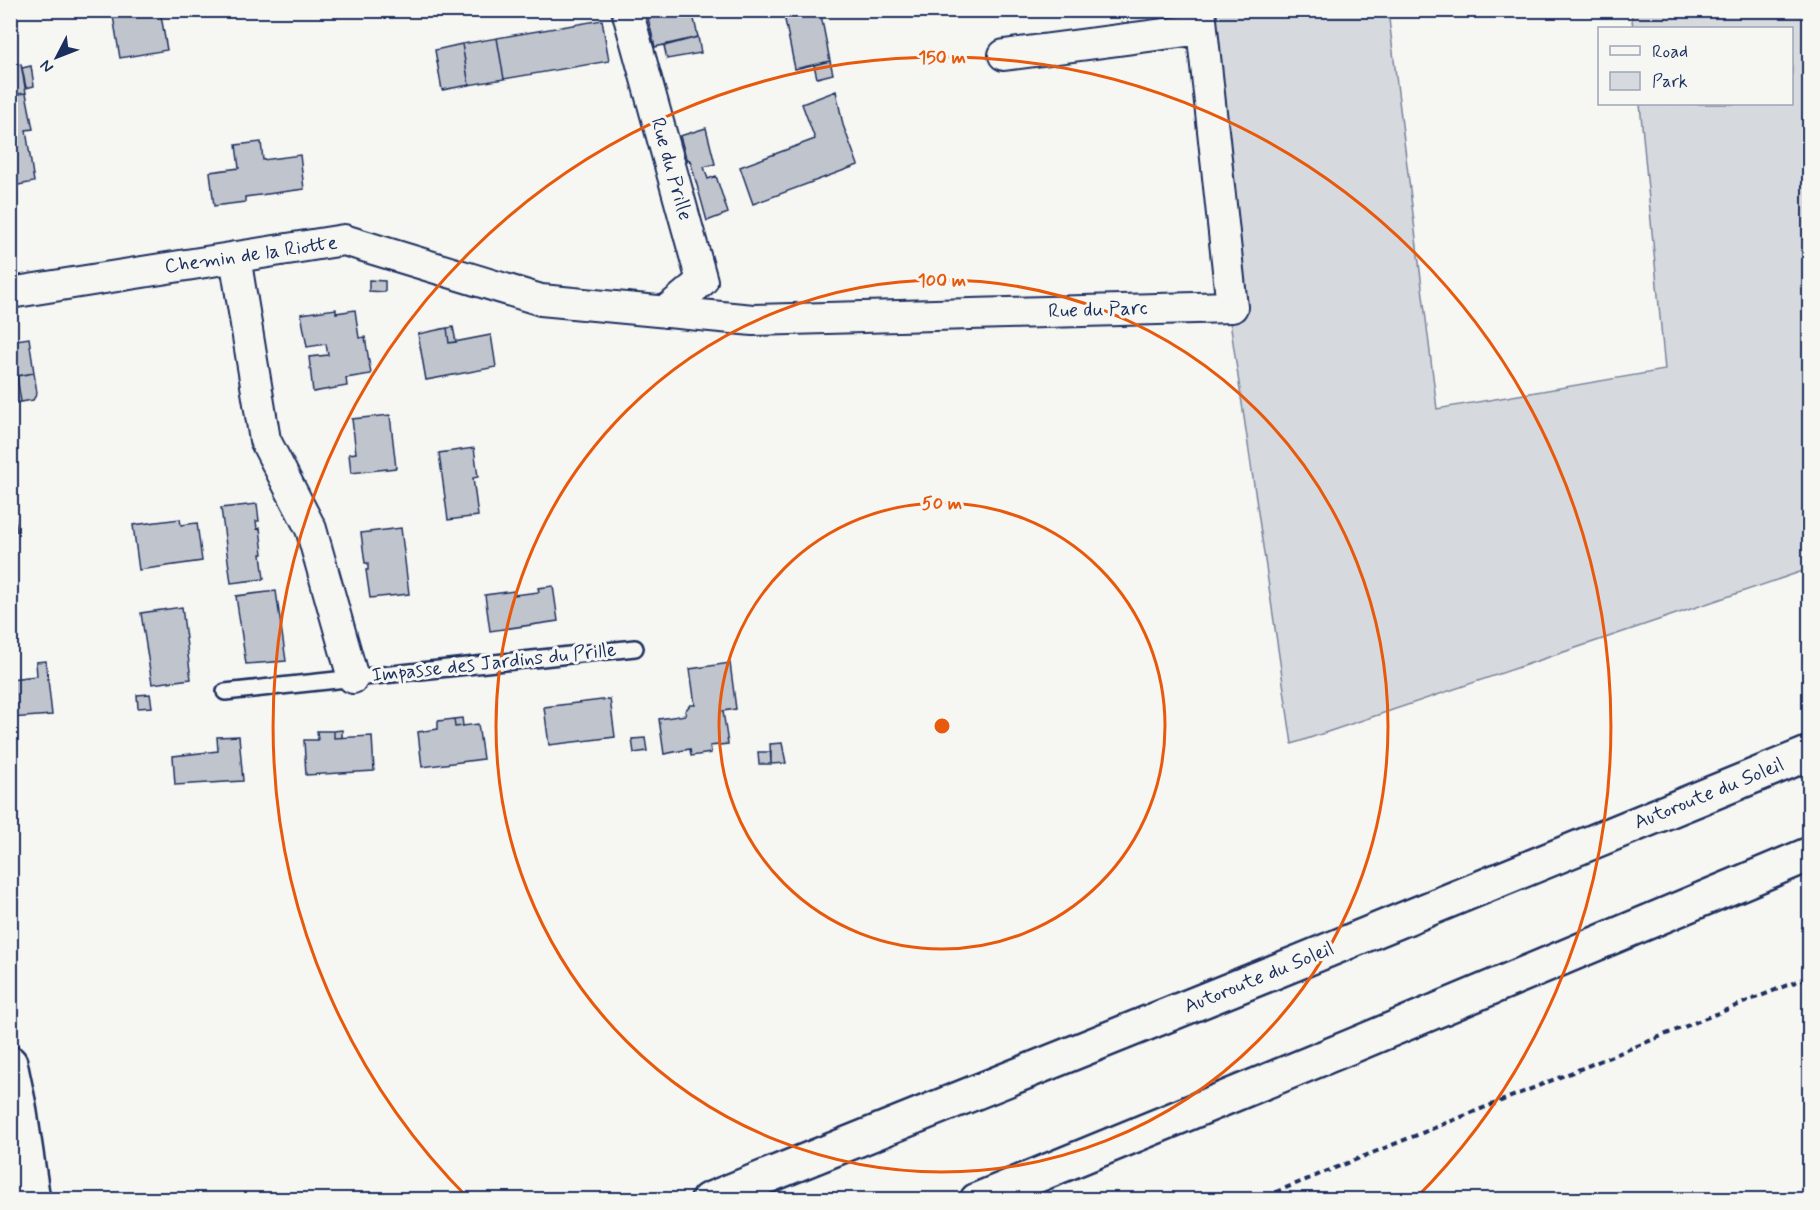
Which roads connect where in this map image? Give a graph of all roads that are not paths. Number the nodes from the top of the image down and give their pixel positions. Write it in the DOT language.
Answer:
graph roads {
  1 [pos="627,10"];
  2 [pos="1201,20"];
  3 [pos="1004,55"];
  4 [pos="235,257"];
  5 [pos="10,292"];
  6 [pos="665,312"];
  7 [pos="635,648"];
  8 [pos="353,678"];
  9 [pos="225,692"];
  10 [pos="1809,753"];
  11 [pos="1809,854"];
  12 [pos="10,1064"];
  13 [pos="33,1200"];
  14 [pos="708,1200"];
  15 [pos="977,1200"];
  1 -- 6 [label="street, Rue du Prille"];
  2 -- 3 [label="street"];
  2 -- 6 [label="street, Rue du Parc"];
  4 -- 5 [label="street, Chemin de la Riotte"];
  4 -- 6 [label="street, Chemin de la Riotte"];
  4 -- 8 [label="street, Impasse des Jardins du Prille"];
  7 -- 8 [label="lane, Impasse des Jardins du Prille"];
  8 -- 9 [label="lane, Impasse des Jardins du Prille"];
  10 -- 14 [label="main road, Autoroute du Soleil"];
  11 -- 15 [label="main road"];
  12 -- 13 [label="main road"];
}
